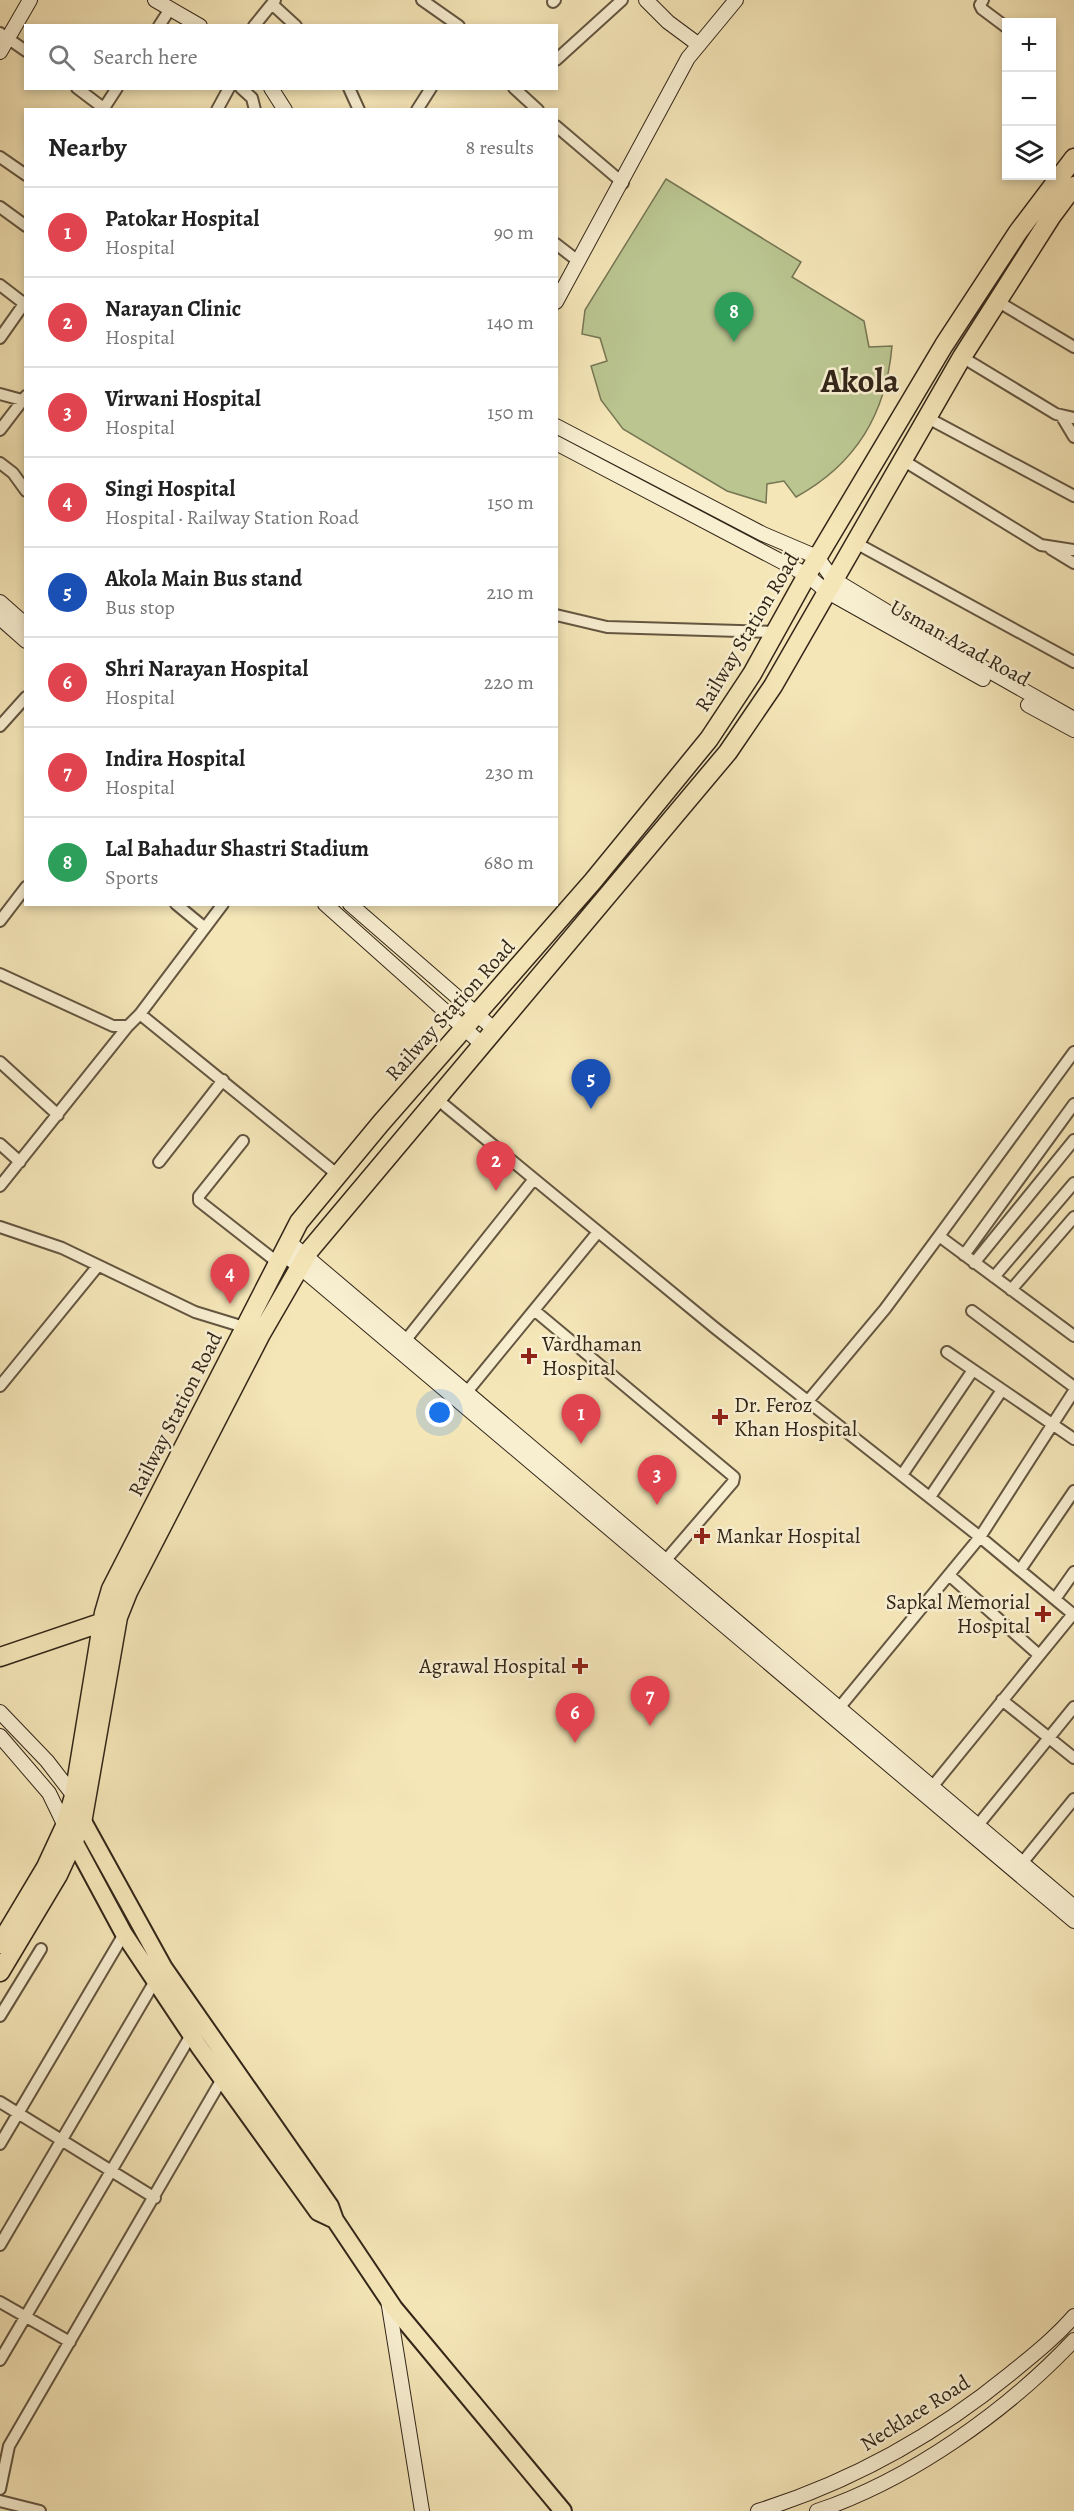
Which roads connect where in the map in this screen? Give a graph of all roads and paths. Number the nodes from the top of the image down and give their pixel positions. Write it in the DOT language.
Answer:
graph roads {
  1 [pos="30,0"];
  2 [pos="155,0"];
  3 [pos="422,0"];
  4 [pos="622,0"];
  5 [pos="646,0"];
  6 [pos="736,0"];
  7 [pos="983,0"];
  8 [pos="274,2"];
  9 [pos="171,9"];
  10 [pos="160,24"];
  11 [pos="197,24"];
  12 [pos="256,24"];
  13 [pos="294,24"];
  14 [pos="456,24"];
  15 [pos="1002,24"];
  16 [pos="5,36"];
  17 [pos="699,45"];
  18 [pos="24,50"];
  19 [pos="0,52"];
  20 [pos="558,58"];
  21 [pos="80,90"];
  22 [pos="116,90"];
  23 [pos="228,90"];
  24 [pos="243,90"];
  25 [pos="273,90"];
  26 [pos="350,90"];
  27 [pos="430,90"];
  28 [pos="516,90"];
  29 [pos="104,108"];
  30 [pos="106,108"];
  31 [pos="218,108"];
  32 [pos="254,108"];
  33 [pos="284,108"];
  34 [pos="358,108"];
  35 [pos="418,108"];
  36 [pos="536,108"];
  37 [pos="558,128"];
  38 [pos="0,157"];
  39 [pos="1074,158"];
  40 [pos="24,174"];
  41 [pos="623,183"];
  42 [pos="1074,186"];
  43 [pos="0,207"];
  44 [pos="24,225"];
  45 [pos="558,246"];
  46 [pos="578,261"];
  47 [pos="0,285"];
  48 [pos="558,298"];
  49 [pos="997,301"];
  50 [pos="24,302"];
  51 [pos="24,304"];
  52 [pos="0,338"];
  53 [pos="1074,347"];
  54 [pos="962,357"];
  55 [pos="0,394"];
  56 [pos="24,398"];
  57 [pos="926,417"];
  58 [pos="1062,417"];
  59 [pos="1074,418"];
  60 [pos="558,427"];
  61 [pos="0,430"];
  62 [pos="1074,437"];
  63 [pos="558,444"];
  64 [pos="901,459"];
  65 [pos="0,463"];
  66 [pos="24,488"];
  67 [pos="689,496"];
  68 [pos="1074,496"];
  69 [pos="683,509"];
  70 [pos="854,542"];
  71 [pos="1048,547"];
  72 [pos="1074,550"];
  73 [pos="817,557"];
  74 [pos="1074,563"];
  75 [pos="807,575"];
  76 [pos="830,585"];
  77 [pos="0,602"];
  78 [pos="558,615"];
  79 [pos="1,618"];
  80 [pos="23,621"];
  81 [pos="775,632"];
  82 [pos="24,639"];
  83 [pos="1074,662"];
  84 [pos="24,699"];
  85 [pos="1074,719"];
  86 [pos="0,726"];
  87 [pos="1074,730"];
  88 [pos="24,890"];
  89 [pos="178,906"];
  90 [pos="222,906"];
  91 [pos="327,906"];
  92 [pos="352,906"];
  93 [pos="0,921"];
  94 [pos="205,928"];
  95 [pos="0,974"];
  96 [pos="140,1014"];
  97 [pos="476,1015"];
  98 [pos="128,1026"];
  99 [pos="463,1028"];
  100 [pos="495,1030"];
  101 [pos="483,1045"];
  102 [pos="1074,1052"];
  103 [pos="0,1062"];
  104 [pos="223,1080"];
  105 [pos="437,1099"];
  106 [pos="1074,1104"];
  107 [pos="58,1116"];
  108 [pos="1074,1140"];
  109 [pos="243,1141"];
  110 [pos="0,1144"];
  111 [pos="20,1162"];
  112 [pos="159,1162"];
  113 [pos="338,1175"];
  114 [pos="534,1179"];
  115 [pos="1074,1183"];
  116 [pos="0,1186"];
  117 [pos="1074,1217"];
  118 [pos="0,1227"];
  119 [pos="598,1232"];
  120 [pos="939,1236"];
  121 [pos="282,1252"];
  122 [pos="964,1255"];
  123 [pos="303,1261"];
  124 [pos="975,1263"];
  125 [pos="97,1266"];
  126 [pos="994,1277"];
  127 [pos="1011,1290"];
  128 [pos="534,1310"];
  129 [pos="972,1311"];
  130 [pos="244,1328"];
  131 [pos="1074,1336"];
  132 [pos="405,1341"];
  133 [pos="947,1352"];
  134 [pos="973,1370"];
  135 [pos="0,1386"];
  136 [pos="1074,1389"];
  137 [pos="1002,1390"];
  138 [pos="466,1393"];
  139 [pos="808,1401"];
  140 [pos="1051,1424"];
  141 [pos="1074,1439"];
  142 [pos="902,1475"];
  143 [pos="1074,1491"];
  144 [pos="930,1497"];
  145 [pos="980,1537"];
  146 [pos="665,1561"];
  147 [pos="1020,1570"];
  148 [pos="1074,1572"];
  149 [pos="949,1575"];
  150 [pos="1055,1599"];
  151 [pos="1074,1614"];
  152 [pos="110,1620"];
  153 [pos="1039,1655"];
  154 [pos="0,1657"];
  155 [pos="1002,1700"];
  156 [pos="1074,1707"];
  157 [pos="839,1708"];
  158 [pos="0,1712"];
  159 [pos="0,1736"];
  160 [pos="1049,1737"];
  161 [pos="1074,1758"];
  162 [pos="932,1787"];
  163 [pos="74,1796"];
  164 [pos="1074,1799"];
  165 [pos="74,1830"];
  166 [pos="974,1830"];
  167 [pos="1022,1863"];
  168 [pos="1074,1907"];
  169 [pos="1074,1921"];
  170 [pos="124,1934"];
  171 [pos="0,1944"];
  172 [pos="41,1949"];
  173 [pos="0,1972"];
  174 [pos="155,1981"];
  175 [pos="0,2016"];
  176 [pos="191,2035"];
  177 [pos="222,2079"];
  178 [pos="0,2102"];
  179 [pos="19,2113"];
  180 [pos="63,2140"];
  181 [pos="0,2144"];
  182 [pos="110,2170"];
  183 [pos="155,2198"];
  184 [pos="335,2220"];
  185 [pos="0,2246"];
  186 [pos="387,2298"];
  187 [pos="0,2302"];
  188 [pos="24,2318"];
  189 [pos="1073,2319"];
  190 [pos="1074,2340"];
  191 [pos="70,2342"];
  192 [pos="0,2360"];
  193 [pos="4,2445"];
  194 [pos="0,2489"];
  195 [pos="0,2501"];
  196 [pos="39,2511"];
  197 [pos="422,2511"];
  198 [pos="563,2511"];
  199 [pos="758,2511"];
  200 [pos="817,2511"];
  1 -- 16 [label="street"];
  2 -- 9 [label="street"];
  3 -- 14 [label="street"];
  4 -- 20 [label="street"];
  5 -- 17 [label="street"];
  6 -- 17 [label="street"];
  7 -- 15 [label="street"];
  8 -- 12 [label="street"];
  8 -- 13 [label="street"];
  9 -- 10 [label="street"];
  9 -- 11 [label="street"];
  16 -- 18 [label="street"];
  16 -- 19 [label="street"];
  17 -- 41 [label="street"];
  21 -- 29 [label="street"];
  22 -- 30 [label="street"];
  23 -- 31 [label="street"];
  24 -- 32 [label="street"];
  25 -- 33 [label="street"];
  26 -- 34 [label="street"];
  27 -- 35 [label="street"];
  28 -- 36 [label="street"];
  37 -- 41 [label="street"];
  38 -- 40 [label="street"];
  39 -- 73 [label="highway, Railway Station Road"];
  41 -- 46 [label="street"];
  42 -- 49 [label="highway, Railway Station Road"];
  43 -- 44 [label="street"];
  45 -- 46 [label="street"];
  46 -- 48 [label="street"];
  47 -- 50 [label="street"];
  49 -- 53 [label="street"];
  49 -- 54 [label="highway, Railway Station Road"];
  51 -- 52 [label="street"];
  54 -- 57 [label="highway, Railway Station Road"];
  54 -- 58 [label="street"];
  55 -- 56 [label="street"];
  56 -- 61 [label="street"];
  57 -- 64 [label="highway, Railway Station Road"];
  57 -- 68 [label="street"];
  58 -- 59 [label="street"];
  58 -- 62 [label="street"];
  60 -- 67 [label="street"];
  63 -- 69 [label="street"];
  64 -- 70 [label="highway, Railway Station Road"];
  64 -- 71 [label="street"];
  65 -- 66 [label="street"];
  67 -- 69 [label="street"];
  67 -- 73 [label="street"];
  69 -- 75 [label="street"];
  70 -- 76 [label="highway, Railway Station Road"];
  70 -- 83 [label="street"];
  71 -- 72 [label="street"];
  71 -- 74 [label="street"];
  73 -- 75 [label="highway, Railway Station Road"];
  73 -- 76 [label="street"];
  75 -- 76 [label="street"];
  75 -- 81 [label="highway, Railway Station Road"];
  76 -- 85 [label="street, Usman Azad Road"];
  76 -- 87 [label="street, Usman Azad Road"];
  76 -- 100 [label="highway, Railway Station Road"];
  77 -- 80 [label="street"];
  78 -- 81 [label="street"];
  79 -- 80 [label="street"];
  79 -- 82 [label="street"];
  81 -- 97 [label="highway, Railway Station Road"];
  84 -- 86 [label="street"];
  88 -- 93 [label="street"];
  89 -- 94 [label="street"];
  90 -- 94 [label="street"];
  91 -- 99 [label="street"];
  92 -- 97 [label="street"];
  94 -- 96 [label="street"];
  95 -- 98 [label="street"];
  96 -- 98 [label="street"];
  96 -- 104 [label="street"];
  97 -- 99 [label="highway, Railway Station Road"];
  97 -- 100 [label="street"];
  98 -- 107 [label="street"];
  99 -- 101 [label="street"];
  99 -- 113 [label="highway, Railway Station Road"];
  100 -- 101 [label="highway, Railway Station Road"];
  101 -- 105 [label="highway, Railway Station Road"];
  102 -- 120 [label="street"];
  103 -- 107 [label="street"];
  104 -- 112 [label="street"];
  104 -- 113 [label="street"];
  105 -- 114 [label="street"];
  105 -- 123 [label="highway, Railway Station Road"];
  106 -- 122 [label="street"];
  107 -- 111 [label="street"];
  108 -- 124 [label="street"];
  109 -- 121 [label="street"];
  110 -- 111 [label="street"];
  111 -- 116 [label="street"];
  113 -- 121 [label="highway, Railway Station Road"];
  114 -- 119 [label="street"];
  114 -- 132 [label="street"];
  115 -- 126 [label="street"];
  117 -- 127 [label="street"];
  118 -- 125 [label="street"];
  119 -- 128 [label="street"];
  119 -- 139 [label="street"];
  120 -- 122 [label="street"];
  120 -- 139 [label="street"];
  121 -- 123 [label="street"];
  121 -- 130 [label="highway, Railway Station Road"];
  122 -- 124 [label="street"];
  123 -- 132 [label="street"];
  123 -- 152 [label="highway, Railway Station Road"];
  123 -- 166 [label="street"];
  124 -- 126 [label="street"];
  125 -- 130 [label="street"];
  125 -- 135 [label="street"];
  126 -- 127 [label="street"];
  127 -- 131 [label="street"];
  128 -- 138 [label="street"];
  128 -- 146 [label="street"];
  129 -- 136 [label="street"];
  130 -- 152 [label="highway, Railway Station Road"];
  132 -- 138 [label="street"];
  133 -- 134 [label="street"];
  134 -- 137 [label="street"];
  134 -- 142 [label="street"];
  136 -- 140 [label="street"];
  137 -- 140 [label="street"];
  137 -- 144 [label="street"];
  138 -- 146 [label="street"];
  139 -- 142 [label="street"];
  140 -- 141 [label="street"];
  140 -- 145 [label="street"];
  142 -- 144 [label="street"];
  143 -- 147 [label="street"];
  144 -- 145 [label="street"];
  145 -- 147 [label="street"];
  145 -- 149 [label="street"];
  146 -- 157 [label="street"];
  147 -- 150 [label="street"];
  148 -- 150 [label="street"];
  149 -- 153 [label="street"];
  149 -- 157 [label="street"];
  150 -- 151 [label="street"];
  151 -- 153 [label="street"];
  152 -- 154 [label="highway"];
  152 -- 163 [label="highway, Railway Station Road"];
  152 -- 165 [label="highway, Railway Station Road"];
  153 -- 155 [label="street"];
  155 -- 160 [label="street"];
  155 -- 162 [label="street"];
  156 -- 160 [label="street"];
  157 -- 162 [label="street"];
  158 -- 163 [label="street"];
  159 -- 165 [label="street"];
  160 -- 161 [label="street"];
  160 -- 166 [label="street"];
  162 -- 166 [label="street"];
  163 -- 165 [label="highway, Railway Station Road"];
  164 -- 167 [label="street"];
  165 -- 170 [label="main road"];
  165 -- 171 [label="highway"];
  165 -- 173 [label="highway"];
  165 -- 184 [label="main road"];
  166 -- 167 [label="street"];
  166 -- 169 [label="street"];
  167 -- 168 [label="street"];
  170 -- 174 [label="main road"];
  170 -- 179 [label="street"];
  172 -- 175 [label="street"];
  174 -- 176 [label="main road"];
  174 -- 180 [label="street"];
  176 -- 177 [label="main road"];
  176 -- 182 [label="street"];
  177 -- 183 [label="street"];
  177 -- 184 [label="main road"];
  178 -- 179 [label="street"];
  179 -- 180 [label="street"];
  179 -- 181 [label="street"];
  180 -- 182 [label="street"];
  180 -- 185 [label="street"];
  182 -- 183 [label="street"];
  182 -- 188 [label="street"];
  183 -- 191 [label="street"];
  184 -- 186 [label="main road"];
  186 -- 197 [label="street"];
  186 -- 198 [label="main road"];
  187 -- 188 [label="street"];
  188 -- 191 [label="street"];
  188 -- 192 [label="street"];
  189 -- 199 [label="street, Necklace Road"];
  190 -- 200 [label="street"];
  191 -- 193 [label="street"];
  193 -- 194 [label="street"];
  195 -- 196 [label="street"];
}
